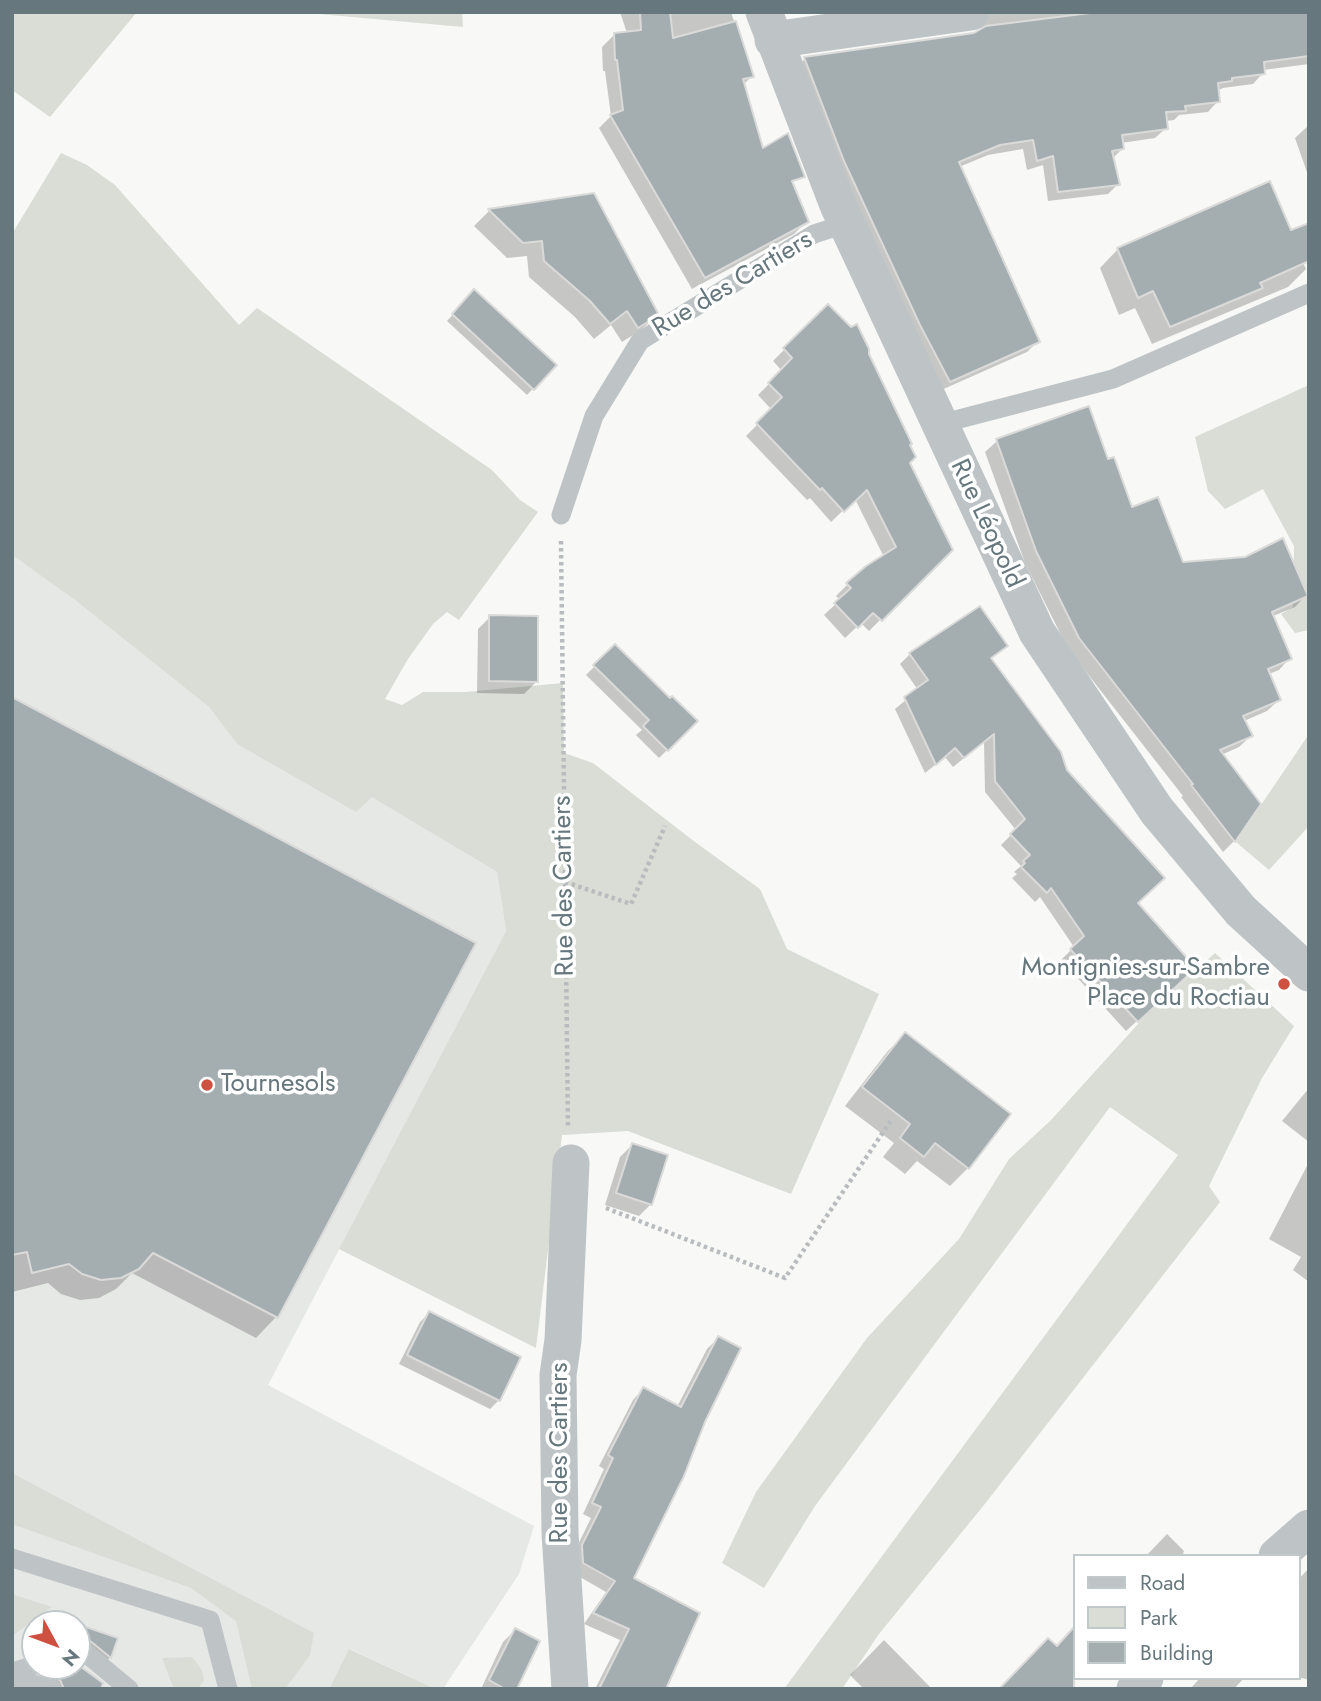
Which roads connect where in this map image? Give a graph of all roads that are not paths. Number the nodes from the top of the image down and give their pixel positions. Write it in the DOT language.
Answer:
graph roads {
  1 [pos="971,12"];
  2 [pos="769,26"];
  3 [pos="848,223"];
  4 [pos="1309,293"];
  5 [pos="940,424"];
  6 [pos="561,515"];
  7 [pos="1309,973"];
  8 [pos="570,1174"];
  9 [pos="1309,1528"];
  10 [pos="1279,1554"];
  11 [pos="12,1558"];
  12 [pos="91,1657"];
  13 [pos="12,1679"];
  14 [pos="52,1689"];
  15 [pos="129,1689"];
  16 [pos="228,1689"];
  17 [pos="570,1689"];
  1 -- 2 [label="street"];
  2 -- 3 [label="street, Rue Léopold"];
  3 -- 5 [label="street, Rue Léopold"];
  3 -- 6 [label="lane, Rue des Cartiers"];
  4 -- 5 [label="lane"];
  5 -- 7 [label="street, Rue Léopold"];
  8 -- 17 [label="street, Rue des Cartiers"];
  9 -- 10 [label="street"];
  11 -- 16 [label="lane"];
  12 -- 15 [label="lane"];
  13 -- 14 [label="lane"];
}
